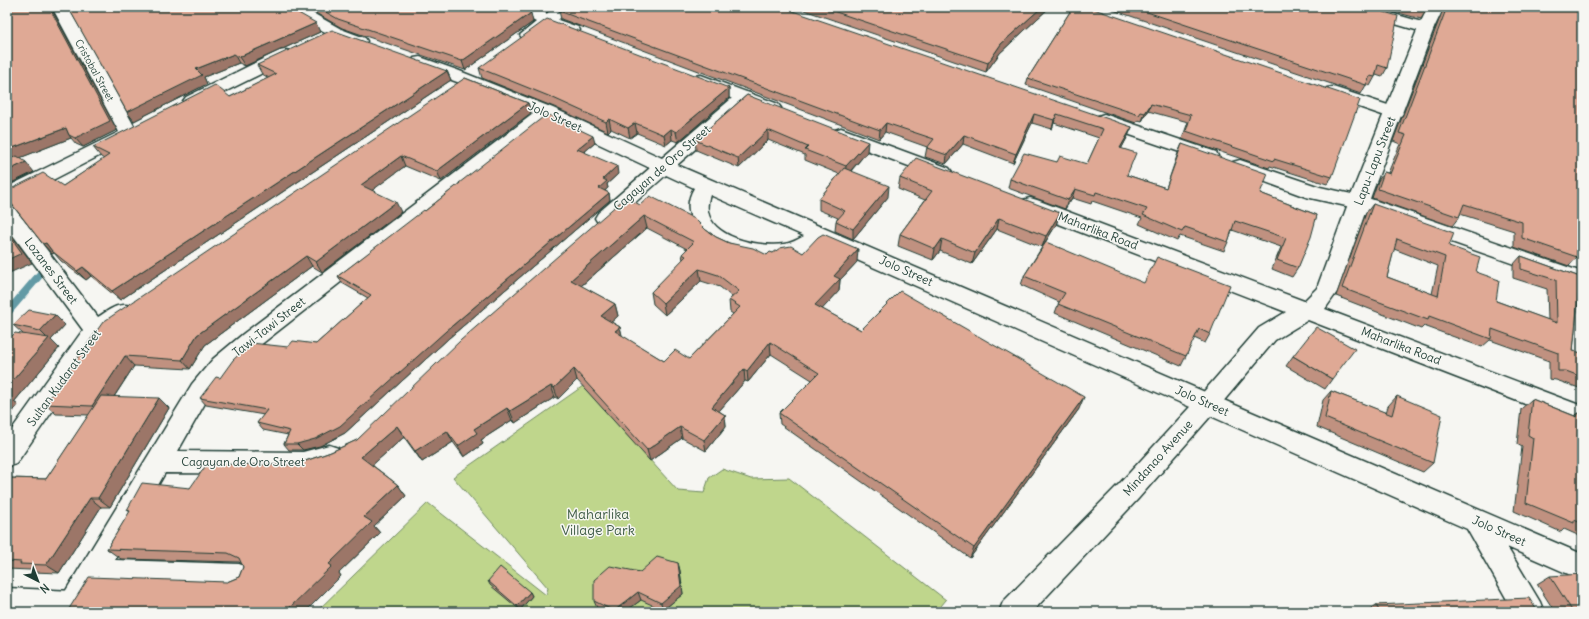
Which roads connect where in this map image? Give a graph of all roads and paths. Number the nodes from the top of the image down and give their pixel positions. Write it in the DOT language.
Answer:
graph roads {
  1 [pos="60,7"];
  2 [pos="291,7"];
  3 [pos="515,7"];
  4 [pos="563,7"];
  5 [pos="1353,7"];
  6 [pos="1436,7"];
  7 [pos="547,21"];
  8 [pos="1426,28"];
  9 [pos="334,32"];
  10 [pos="591,38"];
  11 [pos="510,47"];
  12 [pos="379,48"];
  13 [pos="400,55"];
  14 [pos="486,65"];
  15 [pos="685,74"];
  16 [pos="467,78"];
  17 [pos="1321,88"];
  18 [pos="447,92"];
  19 [pos="744,97"];
  20 [pos="175,109"];
  21 [pos="547,112"];
  22 [pos="1394,113"];
  23 [pos="788,114"];
  24 [pos="1087,114"];
  25 [pos="825,128"];
  26 [pos="664,167"];
  27 [pos="958,178"];
  28 [pos="705,184"];
  29 [pos="7,195"];
  30 [pos="1010,198"];
  31 [pos="1358,202"];
  32 [pos="7,212"];
  33 [pos="587,233"];
  34 [pos="823,235"];
  35 [pos="1582,280"];
  36 [pos="136,303"];
  37 [pos="1307,310"];
  38 [pos="96,330"];
  39 [pos="1208,403"];
  40 [pos="1582,416"];
  41 [pos="344,449"];
  42 [pos="7,456"];
  43 [pos="159,462"];
  44 [pos="1476,521"];
  45 [pos="1582,567"];
  46 [pos="94,572"];
  47 [pos="239,577"];
  48 [pos="7,602"];
  49 [pos="72,608"];
  50 [pos="1013,612"];
  51 [pos="1530,612"];
  1 -- 29 [label="street, Cristobal Street"];
  2 -- 9 [label="street"];
  3 -- 7 [label="street"];
  4 -- 7 [label="street"];
  5 -- 8 [label="street"];
  6 -- 8 [label="street, Lapu-Lapu Street"];
  7 -- 10 [label="street"];
  7 -- 11 [label="street"];
  8 -- 22 [label="street, Lapu-Lapu Street"];
  9 -- 12 [label="street"];
  9 -- 20 [label="street"];
  13 -- 16 [label="street, Jolo Street"];
  14 -- 16 [label="street"];
  15 -- 19 [label="street"];
  16 -- 18 [label="street"];
  16 -- 21 [label="street, Jolo Street"];
  17 -- 22 [label="street"];
  19 -- 23 [label="street"];
  19 -- 26 [label="street, Cagayan de Oro Street"];
  21 -- 26 [label="street, Jolo Street"];
  21 -- 43 [label="street, Tawi-Tawi Street"];
  22 -- 31 [label="street, Lapu-Lapu Street"];
  24 -- 31 [label="street"];
  25 -- 27 [label="street"];
  26 -- 28 [label="street, Jolo Street"];
  26 -- 33 [label="street, Cagayan de Oro Street"];
  28 -- 34 [label="street, Jolo Street"];
  28 -- 34 [label="street"];
  30 -- 37 [label="street, Maharlika Road"];
  31 -- 35 [label="street"];
  31 -- 37 [label="street, Lapu-Lapu Street"];
  32 -- 38 [label="street, Lozanes Street"];
  34 -- 39 [label="street, Jolo Street"];
  36 -- 38 [label="street, Sultan Kudarat Street"];
  37 -- 39 [label="street, Mindanao Avenue"];
  37 -- 40 [label="street, Maharlika Road"];
  38 -- 42 [label="street, Sultan Kudarat Street"];
  39 -- 44 [label="street, Jolo Street"];
  39 -- 50 [label="street, Mindanao Avenue"];
  41 -- 43 [label="street, Cagayan de Oro Street"];
  43 -- 46 [label="street, Tawi-Tawi Street"];
  44 -- 45 [label="street, Jolo Street"];
  44 -- 51 [label="street"];
  46 -- 47 [label="street"];
  46 -- 49 [label="street, Tawi-Tawi Street"];
  48 -- 49 [label="street"];
}
